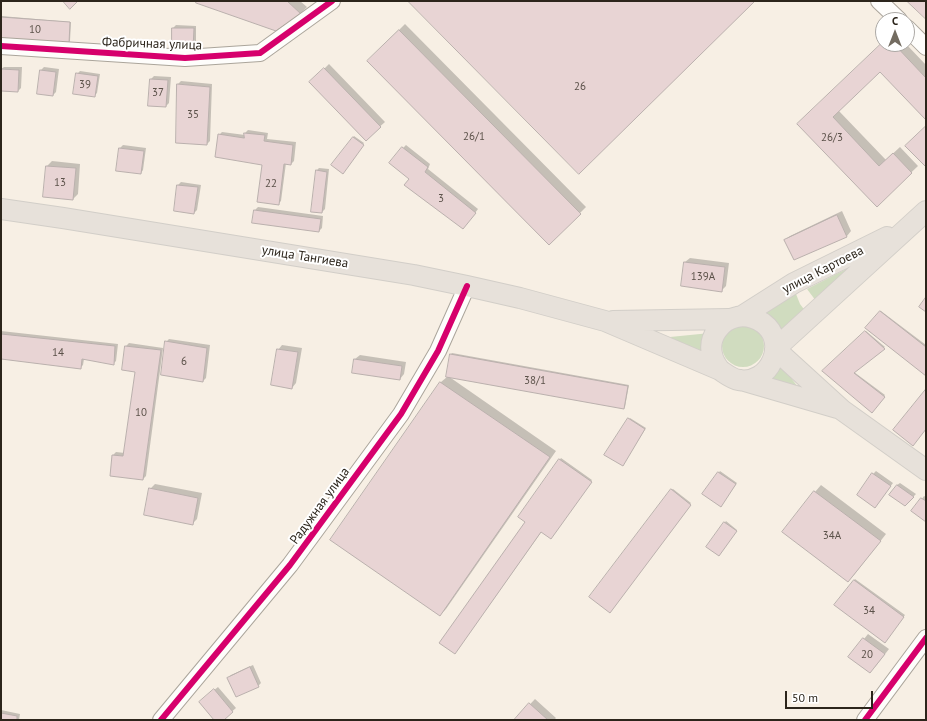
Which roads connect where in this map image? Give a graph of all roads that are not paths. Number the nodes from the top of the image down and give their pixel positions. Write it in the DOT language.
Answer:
graph roads {
  1 [pos="332,1"];
  2 [pos="880,1"];
  3 [pos="891,12"];
  4 [pos="915,36"];
  5 [pos="1,46"];
  6 [pos="926,47"];
  7 [pos="1,209"];
  8 [pos="926,211"];
  9 [pos="907,228"];
  10 [pos="467,286"];
  11 [pos="736,318"];
  12 [pos="605,321"];
  13 [pos="776,348"];
  14 [pos="720,370"];
  15 [pos="740,380"];
  16 [pos="842,410"];
  17 [pos="926,470"];
  18 [pos="926,638"];
  19 [pos="161,720"];
  20 [pos="864,720"];
  1 -- 5 [label="street, Фабричная улица"];
  2 -- 3 [label="street"];
  4 -- 6 [label="street"];
  7 -- 10 [label="main road, улица Тангиева"];
  8 -- 9 [label="main road, улица Картоева"];
  9 -- 11 [label="main road, улица Картоева"];
  9 -- 13 [label="main road, улица Картоева"];
  10 -- 12 [label="main road, улица Тангиева"];
  10 -- 19 [label="street, Радужная улица"];
  11 -- 12 [label="main road"];
  11 -- 13 [label="main road"];
  11 -- 14 [label="main road"];
  12 -- 14 [label="main road"];
  13 -- 15 [label="main road"];
  13 -- 16 [label="main road"];
  14 -- 15 [label="main road"];
  15 -- 16 [label="main road"];
  16 -- 17 [label="main road"];
  18 -- 20 [label="street"];
}
